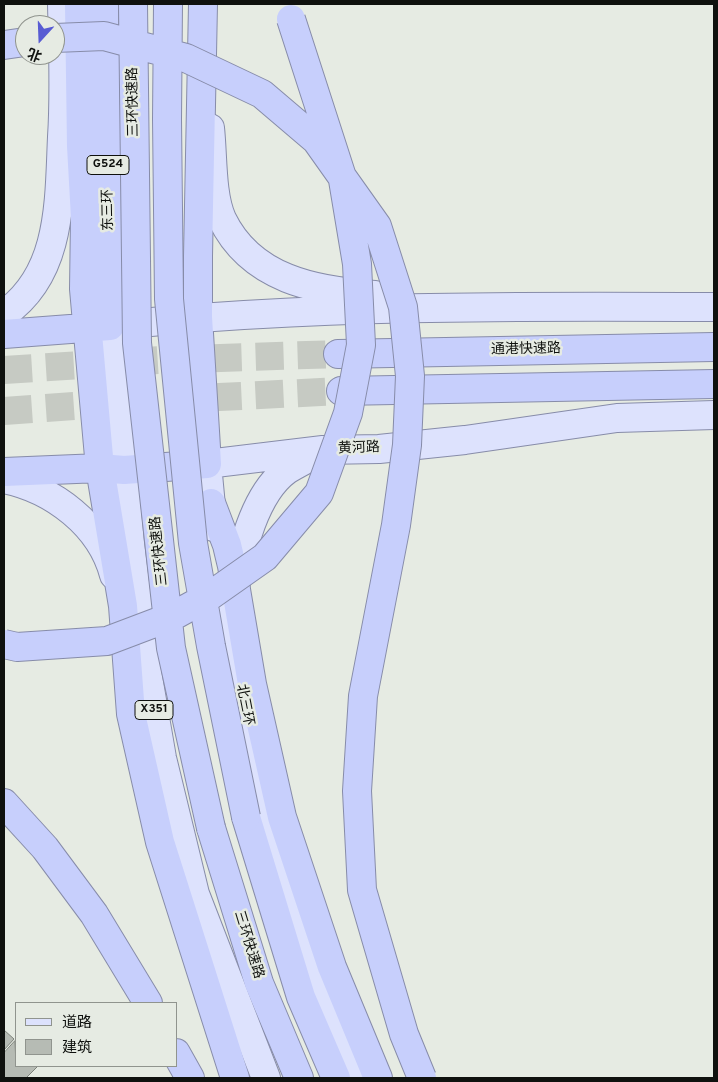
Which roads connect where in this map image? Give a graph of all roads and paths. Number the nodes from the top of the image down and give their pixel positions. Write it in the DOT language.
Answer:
graph roads {
  1 [pos="62,4"];
  2 [pos="79,4"];
  3 [pos="104,4"];
  4 [pos="133,4"];
  5 [pos="168,4"];
  6 [pos="203,4"];
  7 [pos="207,4"];
  8 [pos="287,4"];
  9 [pos="65,38"];
  10 [pos="203,52"];
  11 [pos="616,307"];
  12 [pos="714,307"];
  13 [pos="4,314"];
  14 [pos="198,317"];
  15 [pos="99,327"];
  16 [pos="4,334"];
  17 [pos="714,347"];
  18 [pos="338,354"];
  19 [pos="714,384"];
  20 [pos="341,391"];
  21 [pos="714,415"];
  22 [pos="323,450"];
  23 [pos="206,464"];
  24 [pos="112,469"];
  25 [pos="4,472"];
  26 [pos="4,479"];
  27 [pos="211,503"];
  28 [pos="235,587"];
  29 [pos="123,606"];
  30 [pos="4,644"];
  31 [pos="4,803"];
  32 [pos="147,1002"];
  33 [pos="178,1057"];
  34 [pos="190,1078"];
  35 [pos="236,1078"];
  36 [pos="266,1078"];
  37 [pos="299,1078"];
  38 [pos="336,1078"];
  39 [pos="356,1078"];
  40 [pos="378,1078"];
  41 [pos="422,1078"];
  1 -- 13 [label="main road"];
  2 -- 15 [label="highway"];
  3 -- 15 [label="highway, 东三环 / G524"];
  4 -- 37 [label="highway, 三环快速路, bridge"];
  5 -- 38 [label="highway, bridge"];
  6 -- 10 [label="highway"];
  7 -- 10 [label="highway"];
  8 -- 30 [label="highway, bridge"];
  9 -- 41 [label="highway, bridge"];
  10 -- 11 [label="main road"];
  10 -- 14 [label="highway"];
  11 -- 12 [label="main road"];
  11 -- 14 [label="main road"];
  14 -- 15 [label="main road"];
  14 -- 23 [label="highway, 北三环"];
  15 -- 16 [label="highway"];
  15 -- 24 [label="highway"];
  17 -- 18 [label="highway, 通港快速路"];
  19 -- 20 [label="highway"];
  21 -- 22 [label="main road, 黄河路"];
  22 -- 23 [label="main road, 黄河路"];
  22 -- 28 [label="main road"];
  23 -- 24 [label="highway, 黄河路"];
  23 -- 27 [label="main road, 北三环"];
  24 -- 25 [label="highway, 黄河路"];
  24 -- 29 [label="highway"];
  24 -- 36 [label="main road, X351"];
  26 -- 29 [label="main road"];
  27 -- 28 [label="highway"];
  27 -- 39 [label="main road, 北三环"];
  28 -- 40 [label="highway"];
  29 -- 35 [label="highway"];
  31 -- 32 [label="highway"];
  33 -- 34 [label="highway"];
}
